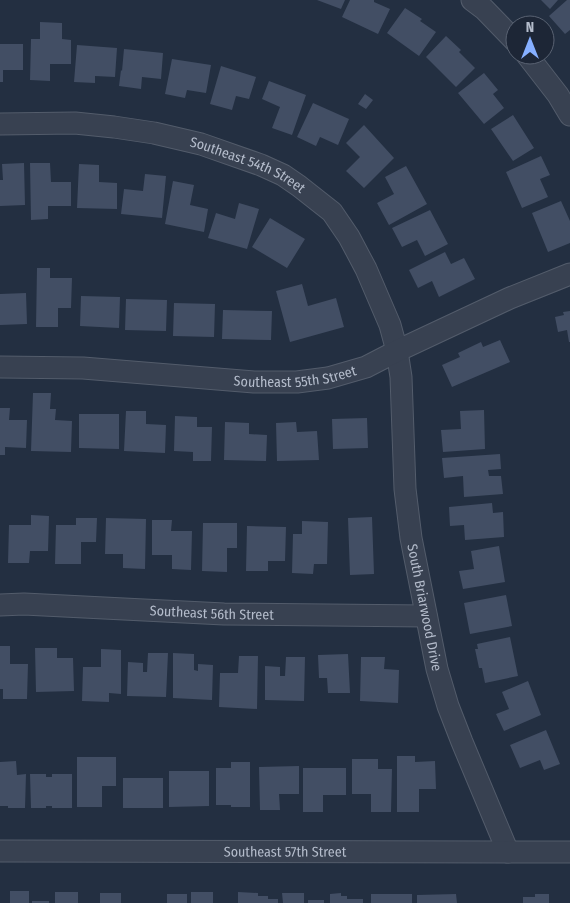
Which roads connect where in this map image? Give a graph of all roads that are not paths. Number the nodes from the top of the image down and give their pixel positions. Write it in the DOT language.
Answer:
graph roads {
  1 [pos="472,0"];
  2 [pos="505,31"];
  3 [pos="537,65"];
  4 [pos="564,91"];
  5 [pos="570,114"];
  6 [pos="0,124"];
  7 [pos="570,274"];
  8 [pos="397,351"];
  9 [pos="0,367"];
  10 [pos="0,604"];
  11 [pos="426,616"];
  12 [pos="0,851"];
  13 [pos="508,852"];
  14 [pos="570,852"];
  1 -- 2 [label="street"];
  3 -- 4 [label="street"];
  4 -- 5 [label="street"];
  6 -- 8 [label="street, Southeast 54th Street"];
  7 -- 8 [label="street, Southeast 55th Street"];
  8 -- 9 [label="street, Southeast 55th Street"];
  8 -- 11 [label="street, South Briarwood Drive"];
  10 -- 11 [label="street, Southeast 56th Street"];
  11 -- 13 [label="street, South Briarwood Drive"];
  12 -- 13 [label="street, Southeast 57th Street"];
  13 -- 14 [label="street, Southeast 57th Street"];
}
